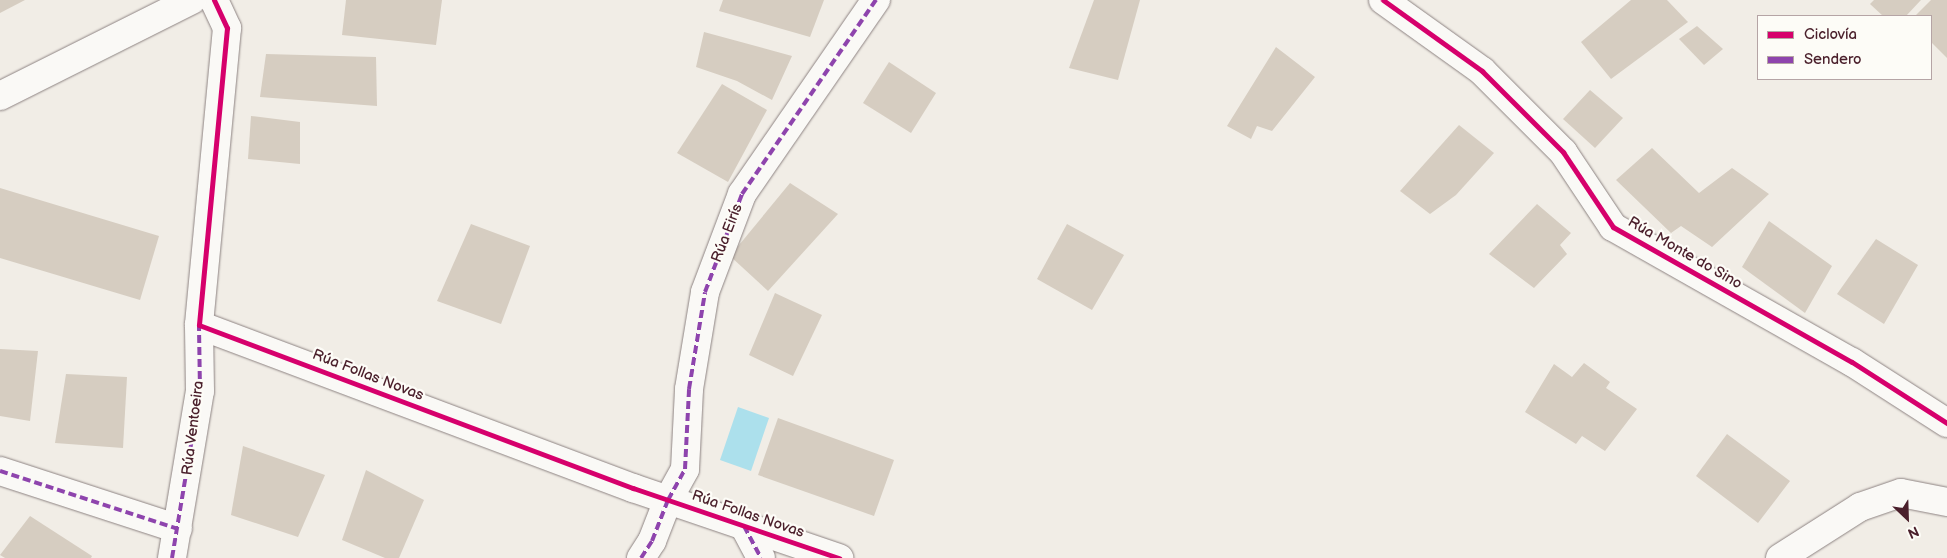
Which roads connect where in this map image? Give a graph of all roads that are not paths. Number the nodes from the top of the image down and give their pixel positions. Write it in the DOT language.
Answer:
graph roads {
  1 [pos="192,0"];
  2 [pos="214,0"];
  3 [pos="876,0"];
  4 [pos="1382,0"];
  5 [pos="0,96"];
  6 [pos="199,325"];
  7 [pos="1947,423"];
  8 [pos="0,471"];
  9 [pos="668,500"];
  10 [pos="1947,502"];
  11 [pos="744,526"];
  12 [pos="178,529"];
  13 [pos="172,558"];
  14 [pos="641,558"];
  15 [pos="761,558"];
  16 [pos="839,558"];
  17 [pos="1780,558"];
  1 -- 5 [label="street"];
  2 -- 6 [label="street"];
  3 -- 9 [label="street, Rúa Eirís"];
  4 -- 7 [label="street, Rúa Monte do Sino"];
  6 -- 9 [label="street, Rúa Follas Novas"];
  6 -- 12 [label="street, Rúa Ventoeira"];
  8 -- 12 [label="street"];
  9 -- 11 [label="street, Rúa Follas Novas"];
  9 -- 14 [label="street, Rúa Eirís"];
  10 -- 17 [label="street"];
  11 -- 15 [label="street"];
  11 -- 16 [label="street, Rúa Follas Novas"];
  12 -- 13 [label="street, Rúa Ventoeira"];
}
